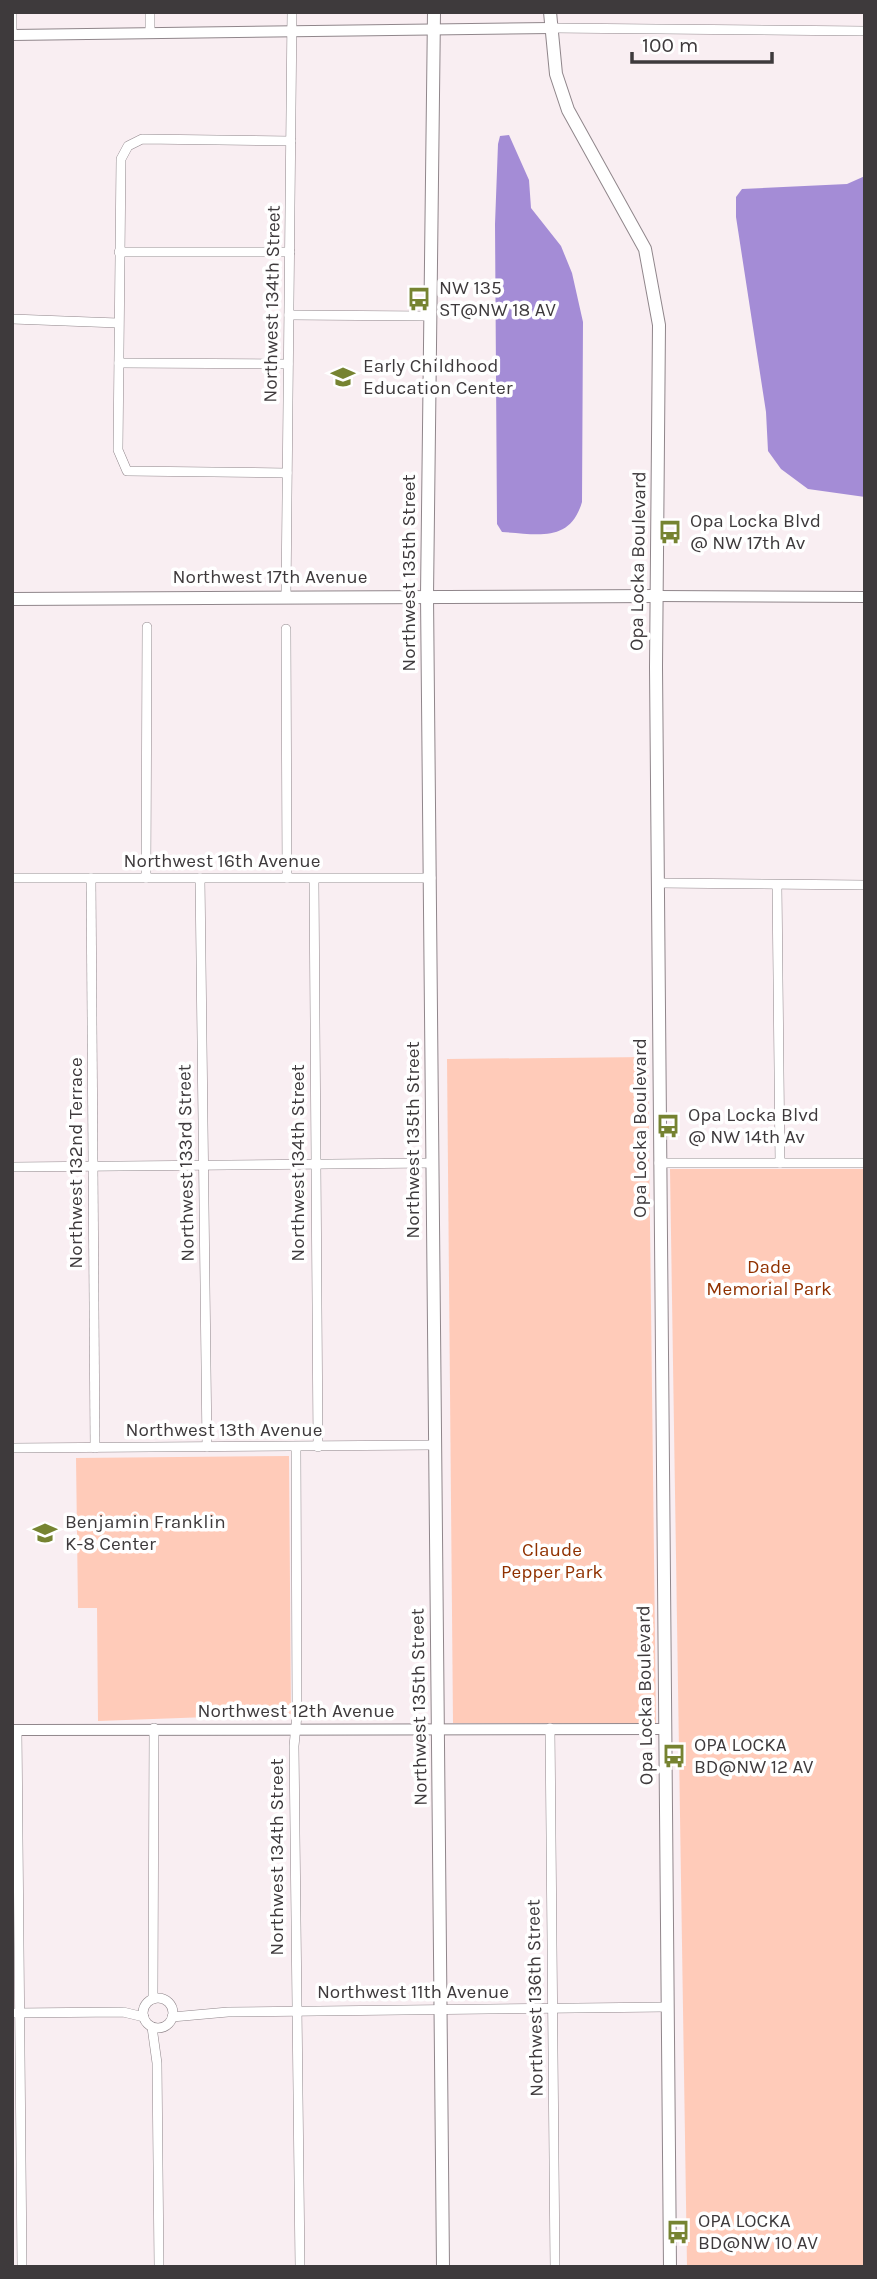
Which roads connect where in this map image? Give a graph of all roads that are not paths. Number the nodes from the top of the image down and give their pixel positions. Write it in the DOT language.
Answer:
graph roads {
  1 [pos="12,12"];
  2 [pos="150,12"];
  3 [pos="292,12"];
  4 [pos="434,12"];
  5 [pos="550,12"];
  6 [pos="551,29"];
  7 [pos="434,30"];
  8 [pos="865,31"];
  9 [pos="150,33"];
  10 [pos="292,33"];
  11 [pos="12,34"];
  12 [pos="290,141"];
  13 [pos="119,252"];
  14 [pos="290,252"];
  15 [pos="289,315"];
  16 [pos="430,316"];
  17 [pos="12,319"];
  18 [pos="118,323"];
  19 [pos="119,363"];
  20 [pos="288,364"];
  21 [pos="287,473"];
  22 [pos="286,596"];
  23 [pos="427,596"];
  24 [pos="656,596"];
  25 [pos="865,597"];
  26 [pos="12,598"];
  27 [pos="147,627"];
  28 [pos="286,629"];
  29 [pos="12,878"];
  30 [pos="91,878"];
  31 [pos="146,878"];
  32 [pos="200,878"];
  33 [pos="287,878"];
  34 [pos="314,878"];
  35 [pos="431,878"];
  36 [pos="657,883"];
  37 [pos="777,885"];
  38 [pos="865,885"];
  39 [pos="433,1163"];
  40 [pos="659,1163"];
  41 [pos="780,1163"];
  42 [pos="865,1163"];
  43 [pos="204,1164"];
  44 [pos="316,1164"];
  45 [pos="93,1166"];
  46 [pos="12,1167"];
  47 [pos="435,1446"];
  48 [pos="207,1447"];
  49 [pos="296,1447"];
  50 [pos="318,1447"];
  51 [pos="12,1448"];
  52 [pos="95,1448"];
  53 [pos="154,1728"];
  54 [pos="295,1728"];
  55 [pos="550,1728"];
  56 [pos="438,1729"];
  57 [pos="664,1729"];
  58 [pos="14,1730"];
  59 [pos="157,1999"];
  60 [pos="667,2007"];
  61 [pos="553,2008"];
  62 [pos="296,2010"];
  63 [pos="441,2010"];
  64 [pos="144,2012"];
  65 [pos="15,2013"];
  66 [pos="171,2013"];
  67 [pos="156,2027"];
  68 [pos="22,2267"];
  69 [pos="159,2267"];
  70 [pos="300,2267"];
  71 [pos="443,2267"];
  72 [pos="555,2267"];
  73 [pos="670,2267"];
  1 -- 11 [label="street"];
  2 -- 9 [label="street"];
  3 -- 10 [label="street, Northwest 134th Street"];
  4 -- 7 [label="main road, Northwest 135th Street"];
  5 -- 6 [label="main road, Opa Locka Boulevard"];
  6 -- 7 [label="street"];
  6 -- 8 [label="street"];
  6 -- 24 [label="main road, Opa Locka Boulevard"];
  7 -- 10 [label="street"];
  7 -- 16 [label="main road, Northwest 135th Street"];
  9 -- 10 [label="street"];
  9 -- 11 [label="street"];
  10 -- 12 [label="street, Northwest 134th Street"];
  12 -- 13 [label="street"];
  12 -- 14 [label="street, Northwest 134th Street"];
  13 -- 14 [label="street"];
  13 -- 18 [label="street"];
  14 -- 15 [label="street, Northwest 134th Street"];
  15 -- 16 [label="street"];
  15 -- 20 [label="street, Northwest 134th Street"];
  16 -- 23 [label="main road, Northwest 135th Street"];
  17 -- 18 [label="street"];
  18 -- 19 [label="street"];
  19 -- 20 [label="street"];
  19 -- 21 [label="street"];
  20 -- 21 [label="street, Northwest 134th Street"];
  21 -- 22 [label="street, Northwest 134th Street"];
  22 -- 23 [label="main road, Northwest 17th Avenue"];
  22 -- 26 [label="main road, Northwest 17th Avenue"];
  23 -- 24 [label="main road, Northwest 17th Avenue"];
  23 -- 35 [label="main road, Northwest 135th Street"];
  24 -- 25 [label="street, Northwest 17th Avenue"];
  24 -- 36 [label="main road, Opa Locka Boulevard"];
  27 -- 31 [label="street"];
  28 -- 33 [label="street"];
  29 -- 30 [label="street, Northwest 16th Avenue"];
  30 -- 31 [label="street, Northwest 16th Avenue"];
  30 -- 45 [label="street, Northwest 132nd Terrace"];
  31 -- 32 [label="street, Northwest 16th Avenue"];
  32 -- 33 [label="street, Northwest 16th Avenue"];
  32 -- 43 [label="street, Northwest 133rd Street"];
  33 -- 34 [label="street, Northwest 16th Avenue"];
  34 -- 35 [label="street, Northwest 16th Avenue"];
  34 -- 44 [label="street, Northwest 134th Street"];
  35 -- 39 [label="main road, Northwest 135th Street"];
  36 -- 37 [label="street"];
  36 -- 40 [label="main road, Opa Locka Boulevard"];
  37 -- 38 [label="street"];
  37 -- 41 [label="street"];
  39 -- 44 [label="street"];
  39 -- 47 [label="main road, Northwest 135th Street"];
  40 -- 41 [label="street"];
  40 -- 57 [label="main road, Opa Locka Boulevard"];
  41 -- 42 [label="street"];
  43 -- 44 [label="street"];
  43 -- 45 [label="street"];
  43 -- 48 [label="street, Northwest 133rd Street"];
  44 -- 50 [label="street, Northwest 134th Street"];
  45 -- 46 [label="street"];
  45 -- 52 [label="street, Northwest 132nd Terrace"];
  47 -- 50 [label="street, Northwest 13th Avenue"];
  47 -- 56 [label="main road, Northwest 135th Street"];
  48 -- 49 [label="street, Northwest 13th Avenue"];
  48 -- 52 [label="street, Northwest 13th Avenue"];
  49 -- 50 [label="street, Northwest 13th Avenue"];
  49 -- 54 [label="street, Northwest 134th Street"];
  51 -- 52 [label="street, Northwest 13th Avenue"];
  53 -- 54 [label="street, Northwest 12th Avenue"];
  53 -- 58 [label="street, Northwest 12th Avenue"];
  53 -- 59 [label="street"];
  54 -- 56 [label="street, Northwest 12th Avenue"];
  54 -- 62 [label="street, Northwest 134th Street"];
  55 -- 56 [label="street, Northwest 12th Avenue"];
  55 -- 57 [label="street, Northwest 12th Avenue"];
  55 -- 61 [label="street, Northwest 136th Street"];
  56 -- 63 [label="main road, Northwest 135th Street"];
  57 -- 60 [label="main road, Opa Locka Boulevard"];
  58 -- 65 [label="street"];
  59 -- 64 [label="street"];
  59 -- 66 [label="street"];
  60 -- 61 [label="street, Northwest 11th Avenue"];
  60 -- 73 [label="main road, Opa Locka Boulevard"];
  61 -- 63 [label="street, Northwest 11th Avenue"];
  61 -- 72 [label="street, Northwest 136th Street"];
  62 -- 63 [label="street, Northwest 11th Avenue"];
  62 -- 66 [label="street, Northwest 11th Avenue"];
  62 -- 70 [label="street, Northwest 134th Street"];
  63 -- 71 [label="main road, Northwest 135th Street"];
  64 -- 65 [label="street"];
  64 -- 67 [label="street"];
  65 -- 68 [label="street"];
  66 -- 67 [label="street"];
  67 -- 69 [label="street"];
}
